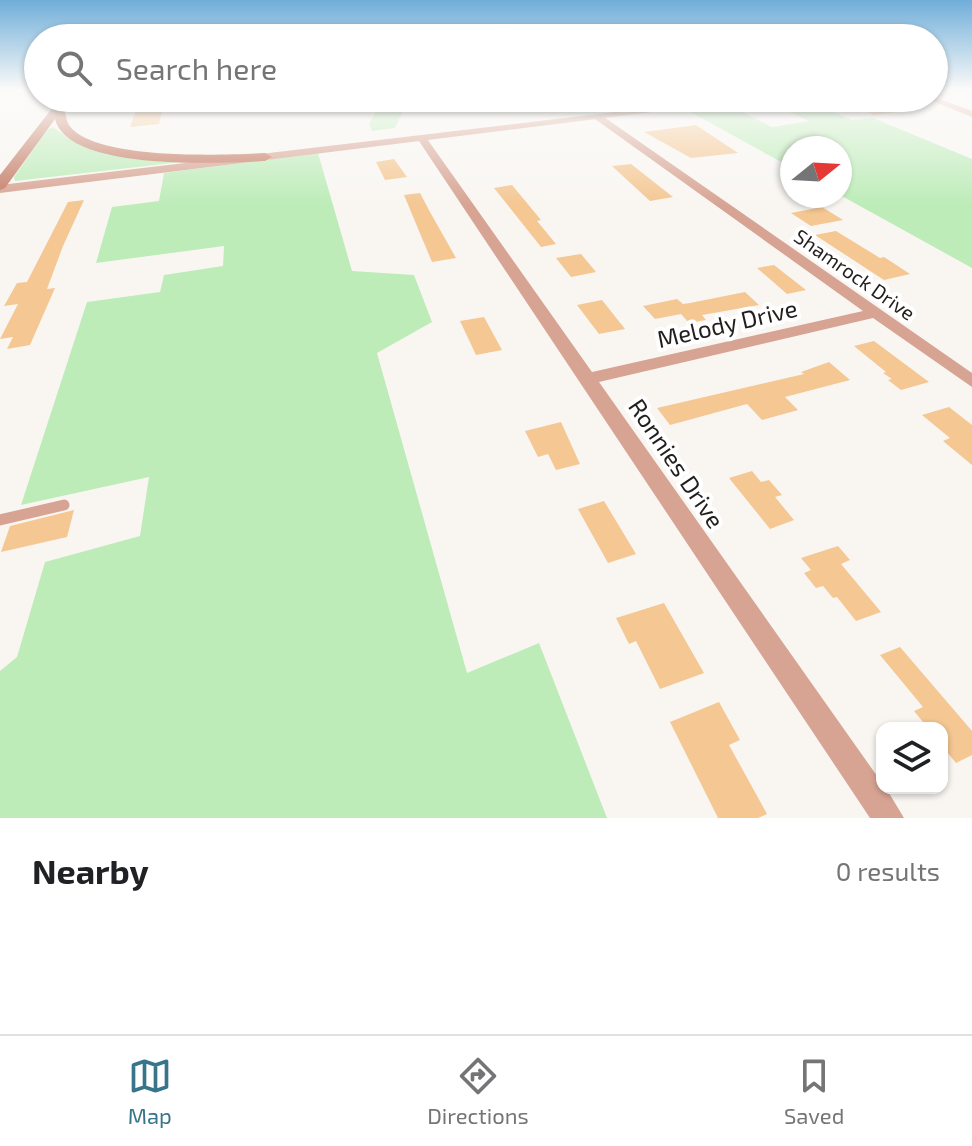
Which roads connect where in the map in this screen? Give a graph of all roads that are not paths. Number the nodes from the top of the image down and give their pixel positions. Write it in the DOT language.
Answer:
graph roads {
  1 [pos="41,129"];
  2 [pos="64,129"];
  3 [pos="496,129"];
  4 [pos="615,129"];
  5 [pos="422,138"];
  6 [pos="265,157"];
  7 [pos="0,187"];
  8 [pos="876,313"];
  9 [pos="588,379"];
  10 [pos="972,381"];
  11 [pos="64,505"];
  12 [pos="0,520"];
  13 [pos="888,818"];
  1 -- 7 [label="main road"];
  2 -- 6 [label="main road"];
  3 -- 5 [label="street"];
  4 -- 8 [label="street, Shamrock Drive"];
  5 -- 6 [label="street"];
  5 -- 9 [label="street, Ronnies Drive"];
  6 -- 7 [label="street"];
  8 -- 9 [label="street, Melody Drive"];
  8 -- 10 [label="street, Shamrock Drive"];
  9 -- 13 [label="street, Ronnies Drive"];
  11 -- 12 [label="lane"];
}
